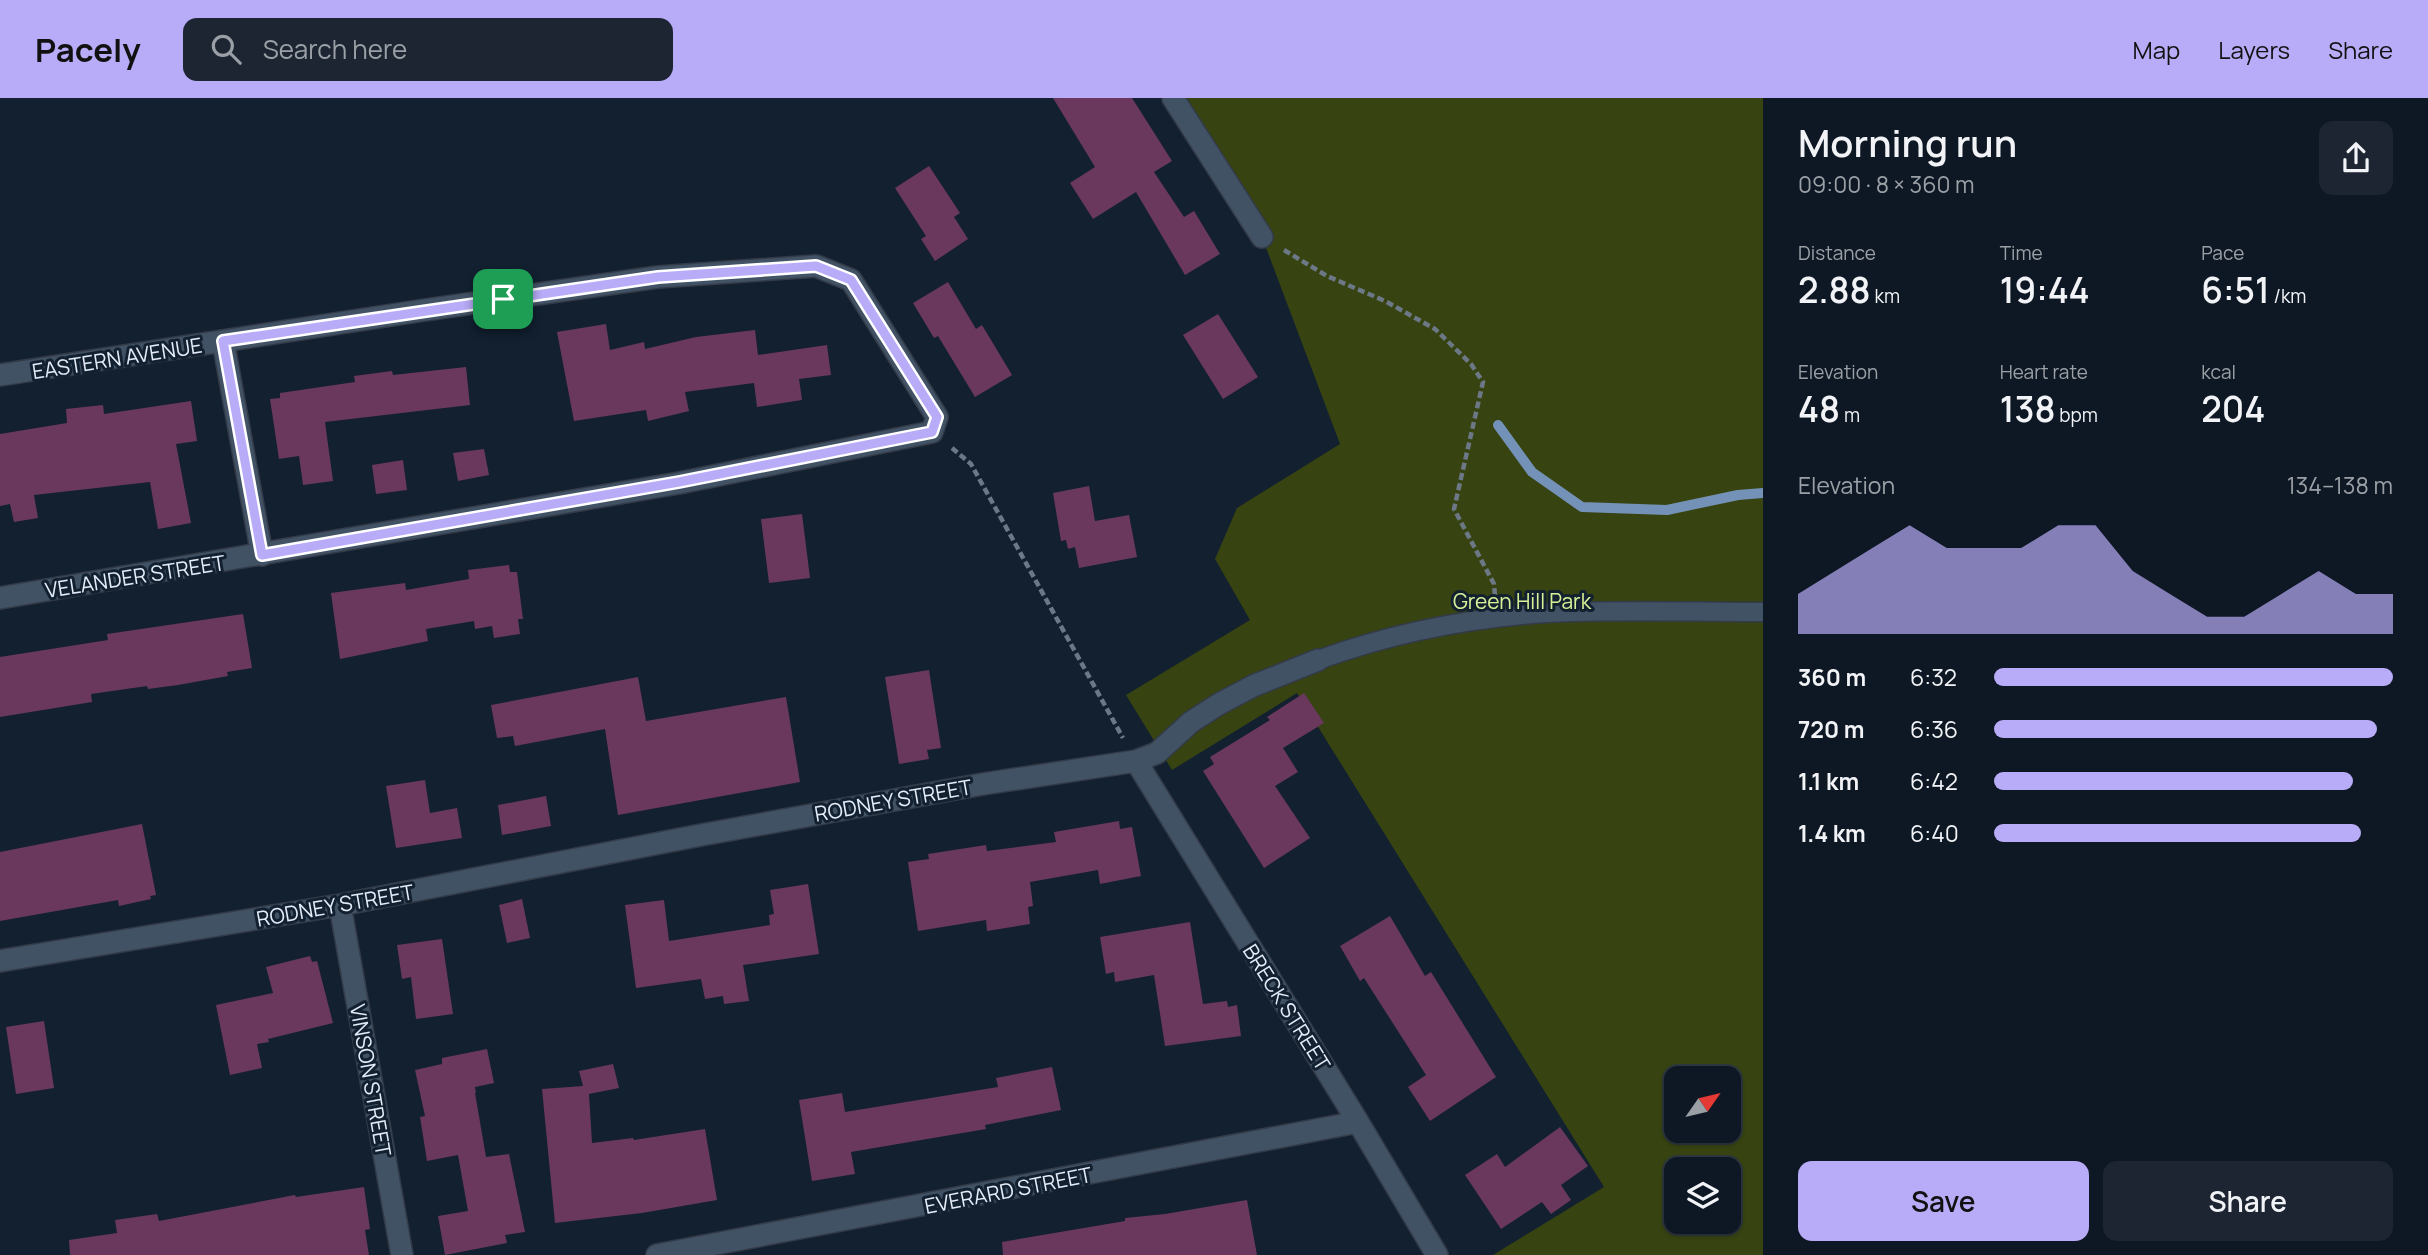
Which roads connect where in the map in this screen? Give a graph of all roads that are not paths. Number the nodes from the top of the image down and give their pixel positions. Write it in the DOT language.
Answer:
graph roads {
  1 [pos="1173,98"];
  2 [pos="1262,237"];
  3 [pos="223,341"];
  4 [pos="0,376"];
  5 [pos="932,432"];
  6 [pos="262,555"];
  7 [pos="0,598"];
  8 [pos="1763,612"];
  9 [pos="1318,660"];
  10 [pos="1136,761"];
  11 [pos="340,905"];
  12 [pos="0,961"];
  13 [pos="1358,1122"];
  14 [pos="402,1255"];
  15 [pos="657,1255"];
  16 [pos="1437,1255"];
  1 -- 2 [label="street"];
  3 -- 4 [label="street, EASTERN AVENUE"];
  3 -- 5 [label="street, EASTERN AVENUE"];
  3 -- 6 [label="street"];
  5 -- 6 [label="street, VELANDER STREET"];
  6 -- 7 [label="street, VELANDER STREET"];
  8 -- 9 [label="lane, RODNEY STREET"];
  9 -- 10 [label="street, RODNEY STREET"];
  10 -- 11 [label="street, RODNEY STREET"];
  10 -- 13 [label="street, BRECK STREET"];
  11 -- 12 [label="street, RODNEY STREET"];
  11 -- 14 [label="street, VINSON STREET"];
  13 -- 15 [label="street, EVERARD STREET"];
  13 -- 16 [label="street, BRECK STREET"];
}
